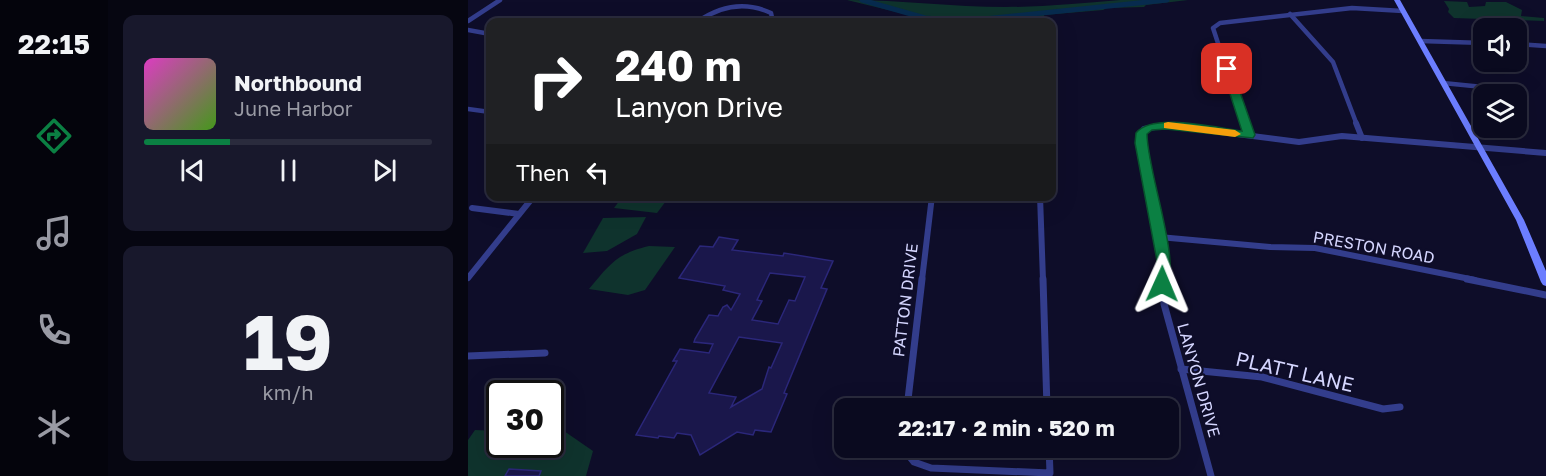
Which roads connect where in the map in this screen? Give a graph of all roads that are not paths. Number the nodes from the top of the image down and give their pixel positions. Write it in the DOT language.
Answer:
graph roads {
  1 [pos="500,0"];
  2 [pos="1397,0"];
  3 [pos="1403,11"];
  4 [pos="1290,14"];
  5 [pos="704,18"];
  6 [pos="772,18"];
  7 [pos="468,21"];
  8 [pos="468,30"];
  9 [pos="486,33"];
  10 [pos="1420,41"];
  11 [pos="1473,43"];
  12 [pos="1527,45"];
  13 [pos="1546,46"];
  14 [pos="1443,83"];
  15 [pos="1473,86"];
  16 [pos="468,109"];
  17 [pos="486,111"];
  18 [pos="1249,135"];
  19 [pos="1362,138"];
  20 [pos="1479,147"];
  21 [pos="1546,153"];
  22 [pos="530,201"];
  23 [pos="931,201"];
  24 [pos="1040,201"];
  25 [pos="472,208"];
  26 [pos="519,214"];
  27 [pos="1159,237"];
  28 [pos="468,278"];
  29 [pos="1546,282"];
  30 [pos="1546,295"];
  31 [pos="546,353"];
  32 [pos="468,356"];
  33 [pos="1182,369"];
  34 [pos="908,398"];
  35 [pos="1047,398"];
  36 [pos="1400,407"];
  37 [pos="911,458"];
  38 [pos="1049,458"];
  39 [pos="1050,474"];
  40 [pos="1211,476"];
  1 -- 7 [label="street"];
  2 -- 3 [label="street"];
  3 -- 4 [label="street"];
  3 -- 10 [label="street"];
  4 -- 18 [label="street"];
  4 -- 19 [label="street"];
  5 -- 6 [label="street"];
  8 -- 9 [label="street"];
  10 -- 11 [label="street"];
  10 -- 14 [label="street"];
  12 -- 13 [label="street"];
  14 -- 15 [label="street"];
  14 -- 20 [label="street"];
  16 -- 17 [label="street"];
  18 -- 19 [label="street, LANYON DRIVE"];
  18 -- 27 [label="street, LANYON DRIVE"];
  19 -- 20 [label="street, LANYON DRIVE"];
  20 -- 21 [label="street, LANYON DRIVE"];
  20 -- 29 [label="street"];
  22 -- 26 [label="street"];
  23 -- 34 [label="street, PATTON DRIVE"];
  24 -- 35 [label="street"];
  25 -- 26 [label="street"];
  26 -- 28 [label="street"];
  27 -- 30 [label="street, PRESTON ROAD"];
  27 -- 33 [label="street, LANYON DRIVE"];
  31 -- 32 [label="street"];
  33 -- 36 [label="street, PLATT LANE"];
  33 -- 40 [label="street, LANYON DRIVE"];
  37 -- 39 [label="street"];
  38 -- 39 [label="street"];
}
